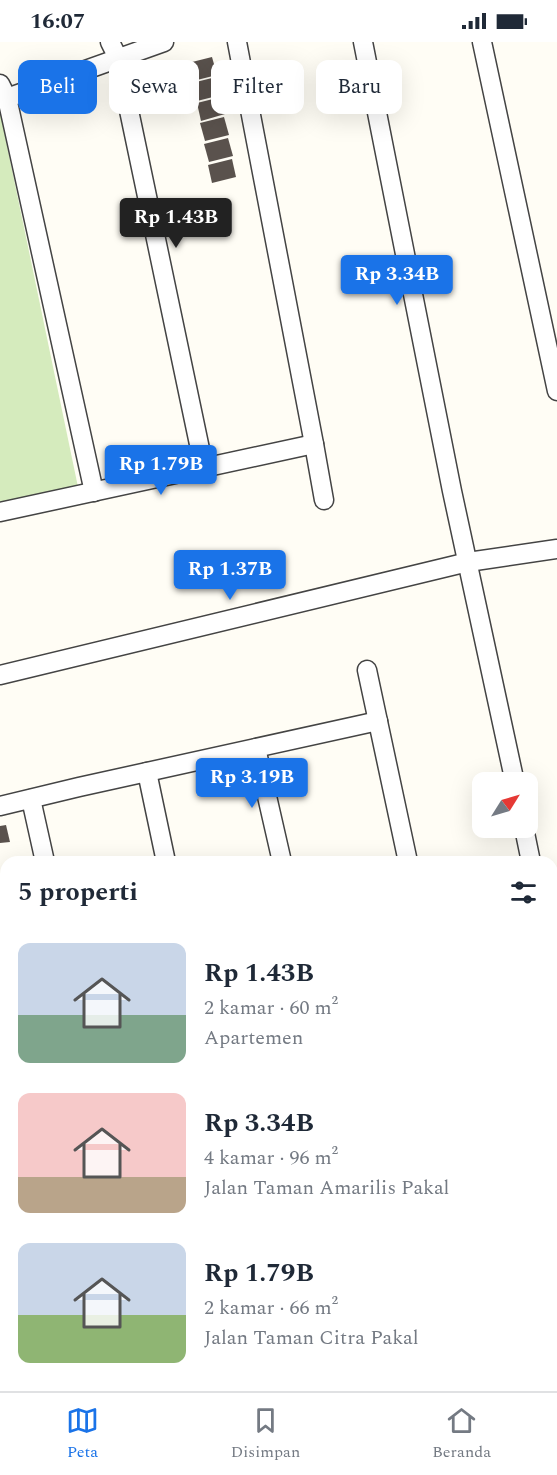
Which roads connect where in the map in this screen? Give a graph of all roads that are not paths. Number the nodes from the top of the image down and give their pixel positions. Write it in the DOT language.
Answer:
graph roads {
  1 [pos="164,42"];
  2 [pos="237,42"];
  3 [pos="363,42"];
  4 [pos="482,42"];
  5 [pos="114,50"];
  6 [pos="4,91"];
  7 [pos="557,391"];
  8 [pos="315,444"];
  9 [pos="204,468"];
  10 [pos="94,492"];
  11 [pos="324,500"];
  12 [pos="0,512"];
  13 [pos="557,549"];
  14 [pos="468,562"];
  15 [pos="367,670"];
  16 [pos="0,675"];
  17 [pos="378,721"];
  18 [pos="256,748"];
  19 [pos="147,772"];
  20 [pos="513,772"];
  21 [pos="31,799"];
  22 [pos="0,806"];
  23 [pos="526,838"];
  24 [pos="44,856"];
  25 [pos="165,856"];
  26 [pos="281,856"];
  27 [pos="407,856"];
  28 [pos="530,856"];
  1 -- 5 [label="street"];
  2 -- 8 [label="street"];
  3 -- 14 [label="street"];
  4 -- 7 [label="street"];
  5 -- 6 [label="street"];
  5 -- 9 [label="street"];
  6 -- 10 [label="street"];
  8 -- 9 [label="street"];
  8 -- 11 [label="street"];
  9 -- 10 [label="street"];
  10 -- 12 [label="street"];
  13 -- 14 [label="street"];
  14 -- 16 [label="street"];
  14 -- 20 [label="street"];
  15 -- 17 [label="street"];
  17 -- 18 [label="street"];
  17 -- 27 [label="street"];
  18 -- 19 [label="street"];
  18 -- 26 [label="street"];
  19 -- 21 [label="street"];
  19 -- 25 [label="street"];
  21 -- 22 [label="street"];
  21 -- 24 [label="street"];
  23 -- 28 [label="street"];
}
